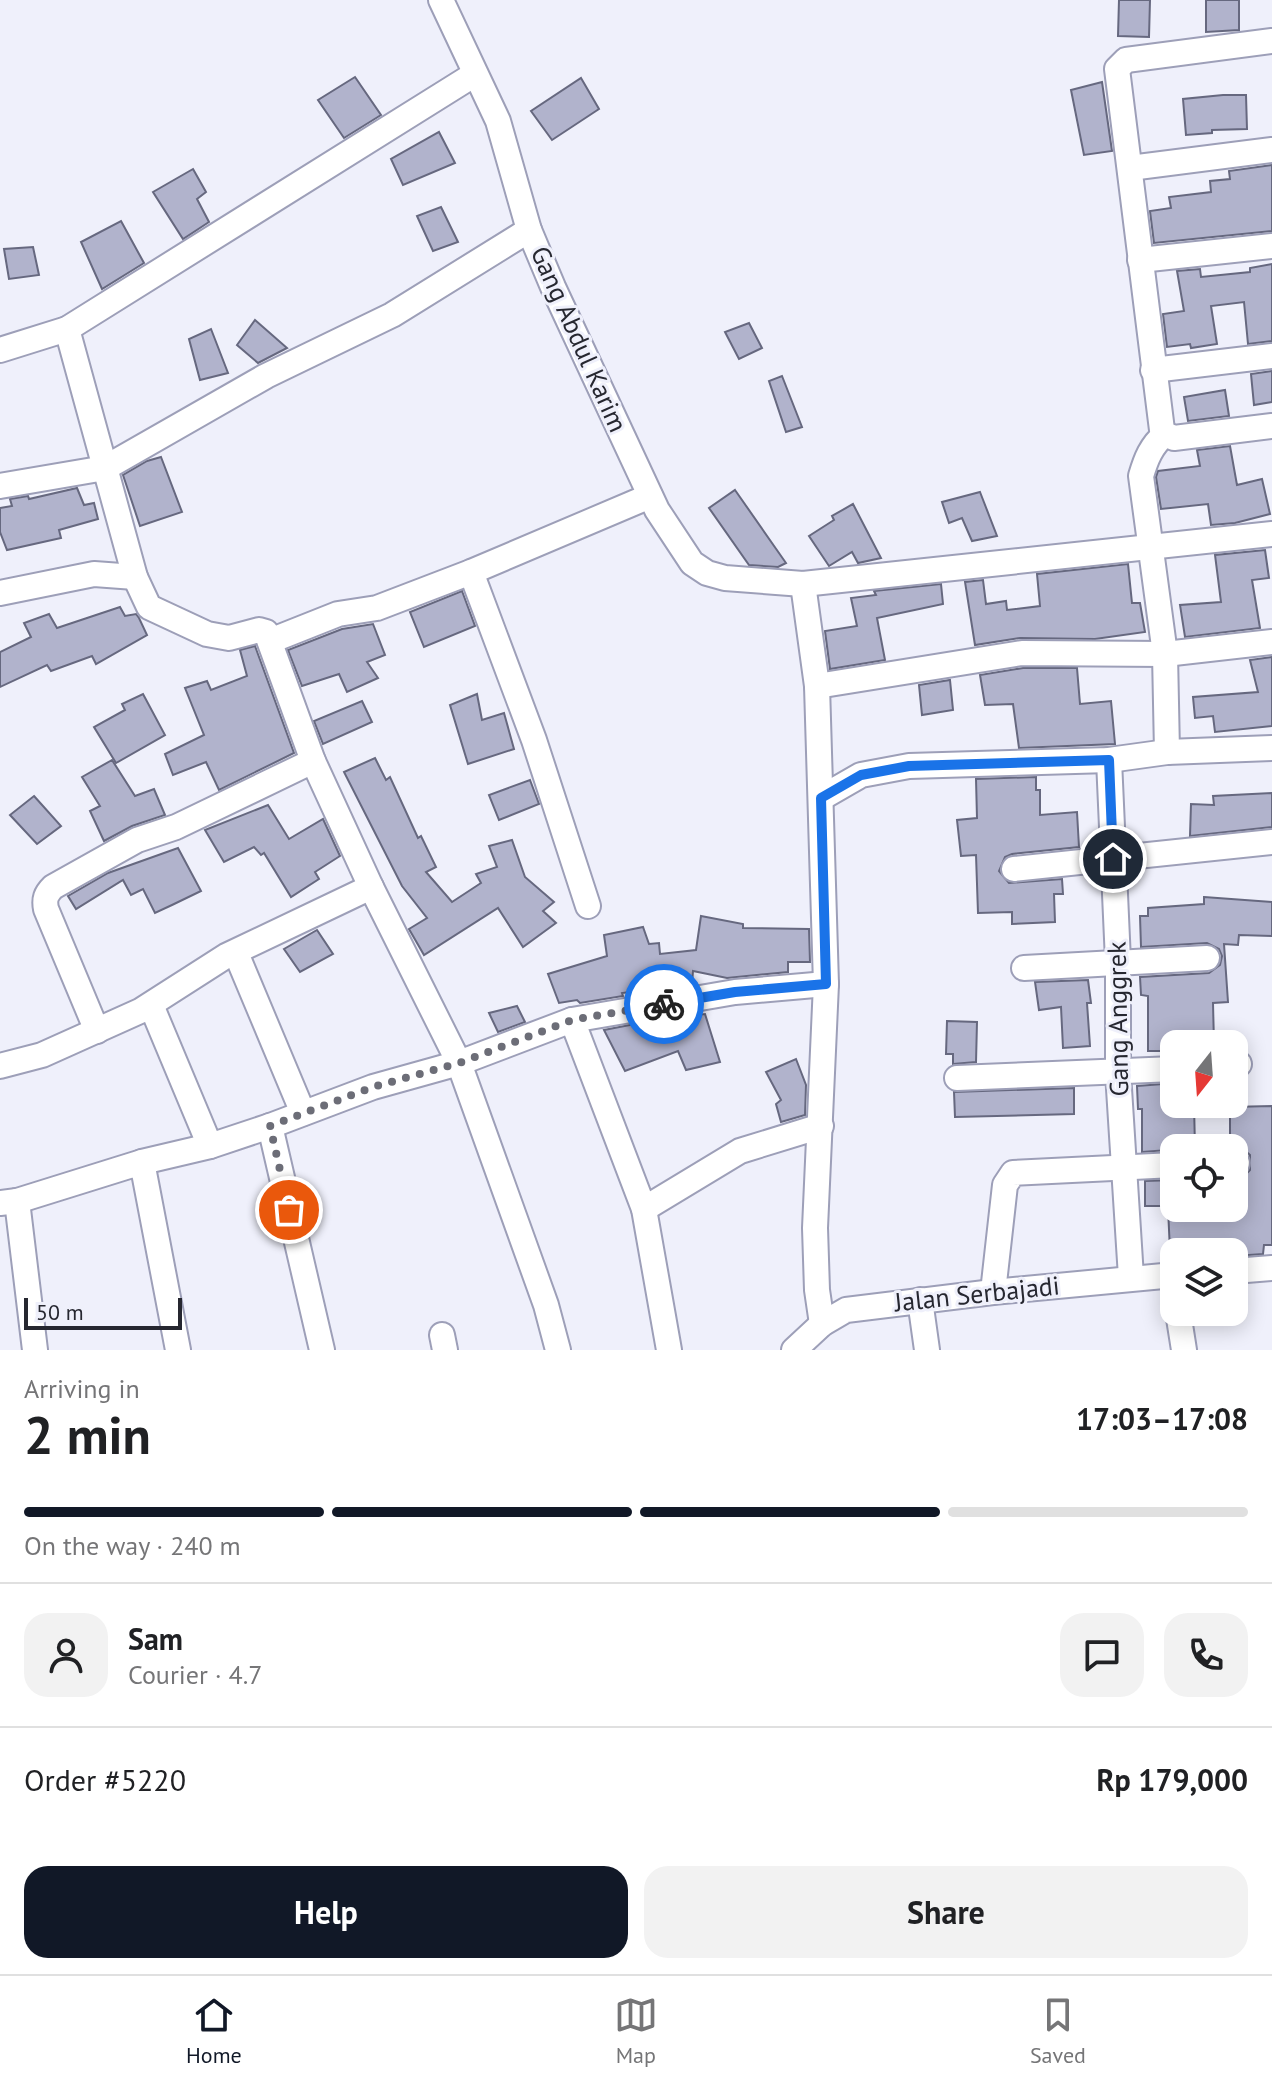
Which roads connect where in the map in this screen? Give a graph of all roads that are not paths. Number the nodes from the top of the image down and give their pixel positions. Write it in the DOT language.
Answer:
graph roads {
  1 [pos="441,0"];
  2 [pos="1272,41"];
  3 [pos="475,74"];
  4 [pos="1272,150"];
  5 [pos="1130,168"];
  6 [pos="529,230"];
  7 [pos="1272,246"];
  8 [pos="1140,260"];
  9 [pos="67,329"];
  10 [pos="0,350"];
  11 [pos="1272,356"];
  12 [pos="1153,370"];
  13 [pos="1272,426"];
  14 [pos="1165,434"];
  15 [pos="105,468"];
  16 [pos="0,486"];
  17 [pos="650,496"];
  18 [pos="1272,534"];
  19 [pos="1152,547"];
  20 [pos="471,572"];
  21 [pos="135,577"];
  22 [pos="803,584"];
  23 [pos="0,593"];
  24 [pos="270,641"];
  25 [pos="1272,642"];
  26 [pos="1165,654"];
  27 [pos="817,686"];
  28 [pos="1272,748"];
  29 [pos="1167,752"];
  30 [pos="1109,760"];
  31 [pos="313,761"];
  32 [pos="821,798"];
  33 [pos="1272,842"];
  34 [pos="1113,859"];
  35 [pos="1014,869"];
  36 [pos="371,887"];
  37 [pos="588,906"];
  38 [pos="236,953"];
  39 [pos="1207,958"];
  40 [pos="1118,961"];
  41 [pos="1024,968"];
  42 [pos="826,984"];
  43 [pos="151,1005"];
  44 [pos="572,1020"];
  45 [pos="97,1031"];
  46 [pos="459,1063"];
  47 [pos="0,1066"];
  48 [pos="1160,1070"];
  49 [pos="1118,1073"];
  50 [pos="957,1078"];
  51 [pos="303,1113"];
  52 [pos="270,1126"];
  53 [pos="821,1126"];
  54 [pos="210,1146"];
  55 [pos="142,1162"];
  56 [pos="1160,1165"];
  57 [pos="1123,1166"];
  58 [pos="8,1202"];
  59 [pos="644,1209"];
  60 [pos="1272,1268"];
  61 [pos="1248,1270"];
  62 [pos="1131,1277"];
  63 [pos="1160,1279"];
  64 [pos="993,1292"];
  65 [pos="920,1300"];
  66 [pos="822,1324"];
  67 [pos="1180,1326"];
  68 [pos="35,1350"];
  69 [pos="178,1350"];
  70 [pos="322,1350"];
  71 [pos="558,1350"];
  72 [pos="669,1350"];
  73 [pos="794,1350"];
  74 [pos="927,1350"];
  75 [pos="1184,1350"];
  1 -- 3 [label="street, Gang Abdul Karim"];
  2 -- 5 [label="street"];
  3 -- 6 [label="street, Gang Abdul Karim"];
  3 -- 9 [label="street"];
  4 -- 5 [label="street"];
  5 -- 8 [label="street"];
  6 -- 15 [label="street"];
  6 -- 17 [label="street, Gang Abdul Karim"];
  7 -- 8 [label="street"];
  8 -- 12 [label="street"];
  9 -- 10 [label="street"];
  9 -- 15 [label="street"];
  11 -- 12 [label="street"];
  12 -- 14 [label="street"];
  13 -- 14 [label="street"];
  14 -- 19 [label="street"];
  15 -- 16 [label="street"];
  15 -- 21 [label="street"];
  17 -- 20 [label="street"];
  17 -- 22 [label="street, Gang Abdul Karim"];
  18 -- 19 [label="street, Gang Abdul Karim"];
  19 -- 22 [label="street, Gang Abdul Karim"];
  19 -- 26 [label="street"];
  20 -- 24 [label="street"];
  20 -- 37 [label="street"];
  21 -- 23 [label="street"];
  21 -- 24 [label="street"];
  22 -- 27 [label="street"];
  24 -- 31 [label="street"];
  25 -- 26 [label="street"];
  26 -- 27 [label="street"];
  26 -- 29 [label="street"];
  27 -- 32 [label="street"];
  28 -- 29 [label="street"];
  29 -- 30 [label="street"];
  30 -- 32 [label="street"];
  30 -- 34 [label="street, Gang Anggrek"];
  31 -- 36 [label="street"];
  31 -- 45 [label="street"];
  32 -- 42 [label="street"];
  33 -- 34 [label="street"];
  34 -- 35 [label="street"];
  34 -- 40 [label="street, Gang Anggrek"];
  36 -- 38 [label="street"];
  36 -- 46 [label="street"];
  38 -- 43 [label="street"];
  38 -- 51 [label="street"];
  39 -- 40 [label="street"];
  40 -- 41 [label="street"];
  40 -- 49 [label="street, Gang Anggrek"];
  42 -- 44 [label="street"];
  42 -- 53 [label="street"];
  43 -- 45 [label="street"];
  43 -- 54 [label="street"];
  44 -- 46 [label="street"];
  44 -- 59 [label="street"];
  45 -- 47 [label="street"];
  46 -- 51 [label="street"];
  46 -- 71 [label="street"];
  48 -- 49 [label="street"];
  49 -- 50 [label="street"];
  49 -- 57 [label="street, Gang Anggrek"];
  51 -- 52 [label="street"];
  52 -- 54 [label="street"];
  52 -- 70 [label="street"];
  53 -- 59 [label="street"];
  53 -- 66 [label="street"];
  54 -- 55 [label="street"];
  55 -- 58 [label="street"];
  55 -- 69 [label="street"];
  56 -- 57 [label="street"];
  57 -- 62 [label="street, Gang Anggrek"];
  57 -- 64 [label="street"];
  58 -- 68 [label="street"];
  59 -- 72 [label="street"];
  60 -- 61 [label="street"];
  62 -- 63 [label="street, Jalan Serbajadi"];
  62 -- 64 [label="street, Jalan Serbajadi"];
  64 -- 65 [label="street, Jalan Serbajadi"];
  65 -- 66 [label="street, Jalan Serbajadi"];
  65 -- 74 [label="street"];
  66 -- 73 [label="street, Jalan Serbajadi"];
  67 -- 75 [label="street"];
}
